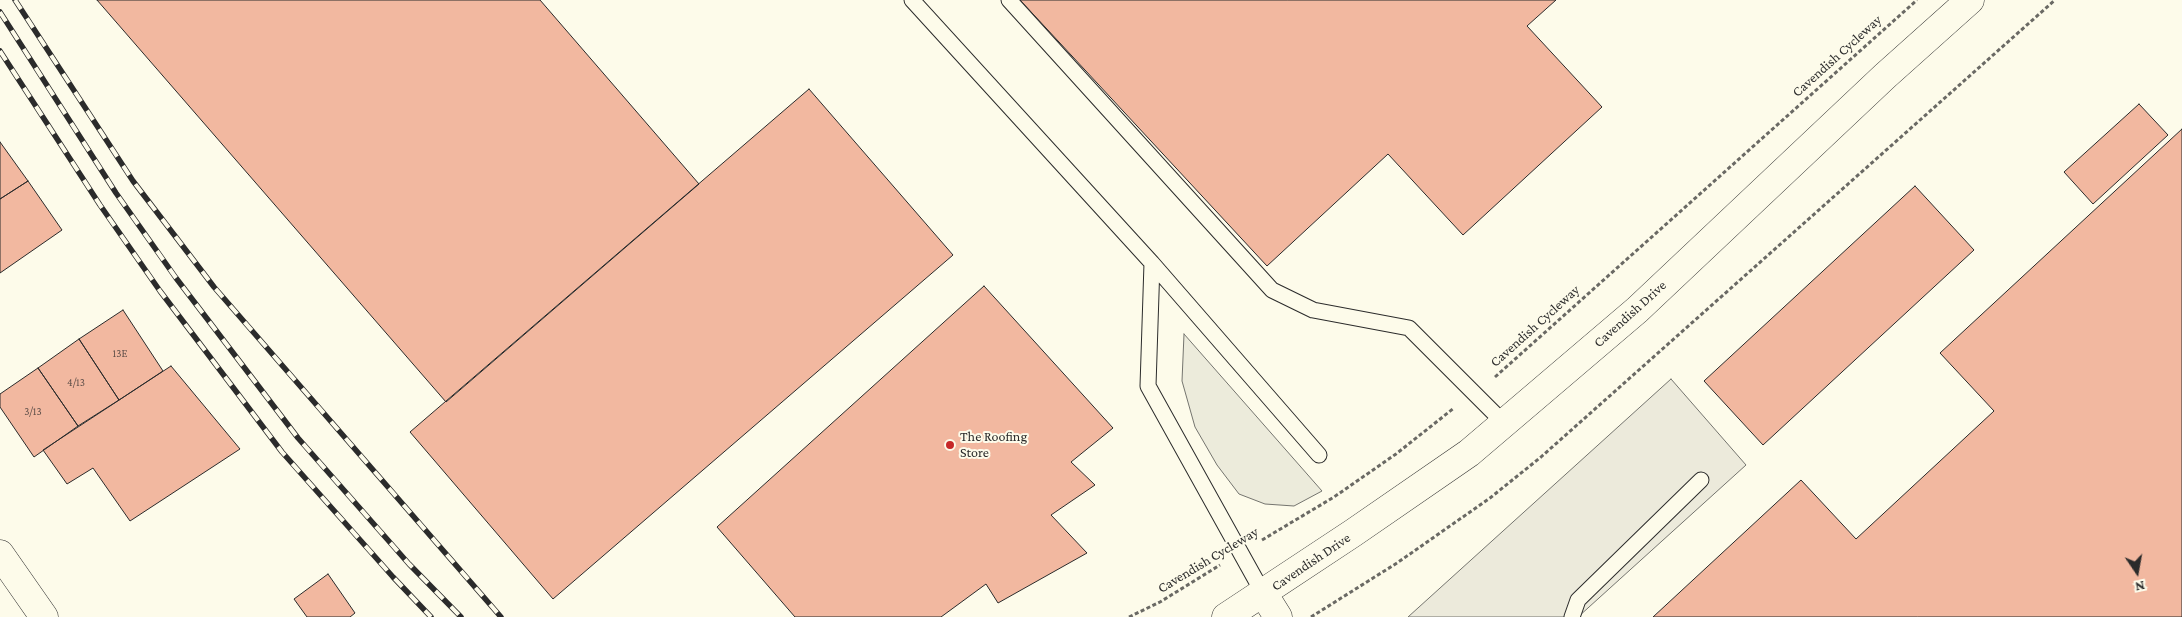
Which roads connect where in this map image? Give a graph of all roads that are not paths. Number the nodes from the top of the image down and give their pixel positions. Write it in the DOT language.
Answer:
graph roads {
  1 [pos="912,0"];
  2 [pos="1009,0"];
  3 [pos="1970,0"];
  4 [pos="1152,263"];
  5 [pos="1504,423"];
  6 [pos="1319,455"];
  7 [pos="1701,480"];
  8 [pos="0,554"];
  9 [pos="1263,594"];
  10 [pos="44,617"];
  11 [pos="1209,617"];
  12 [pos="1226,617"];
  13 [pos="1278,617"];
  14 [pos="1572,617"];
  1 -- 4 [label="lane"];
  2 -- 5 [label="lane"];
  3 -- 5 [label="main road, Cavendish Drive"];
  4 -- 6 [label="lane"];
  4 -- 9 [label="lane"];
  5 -- 9 [label="main road, Cavendish Drive"];
  7 -- 14 [label="lane"];
  8 -- 10 [label="main road"];
  9 -- 11 [label="main road, Cavendish Drive"];
  9 -- 12 [label="main road, Cavendish Drive"];
  9 -- 13 [label="main road"];
}
